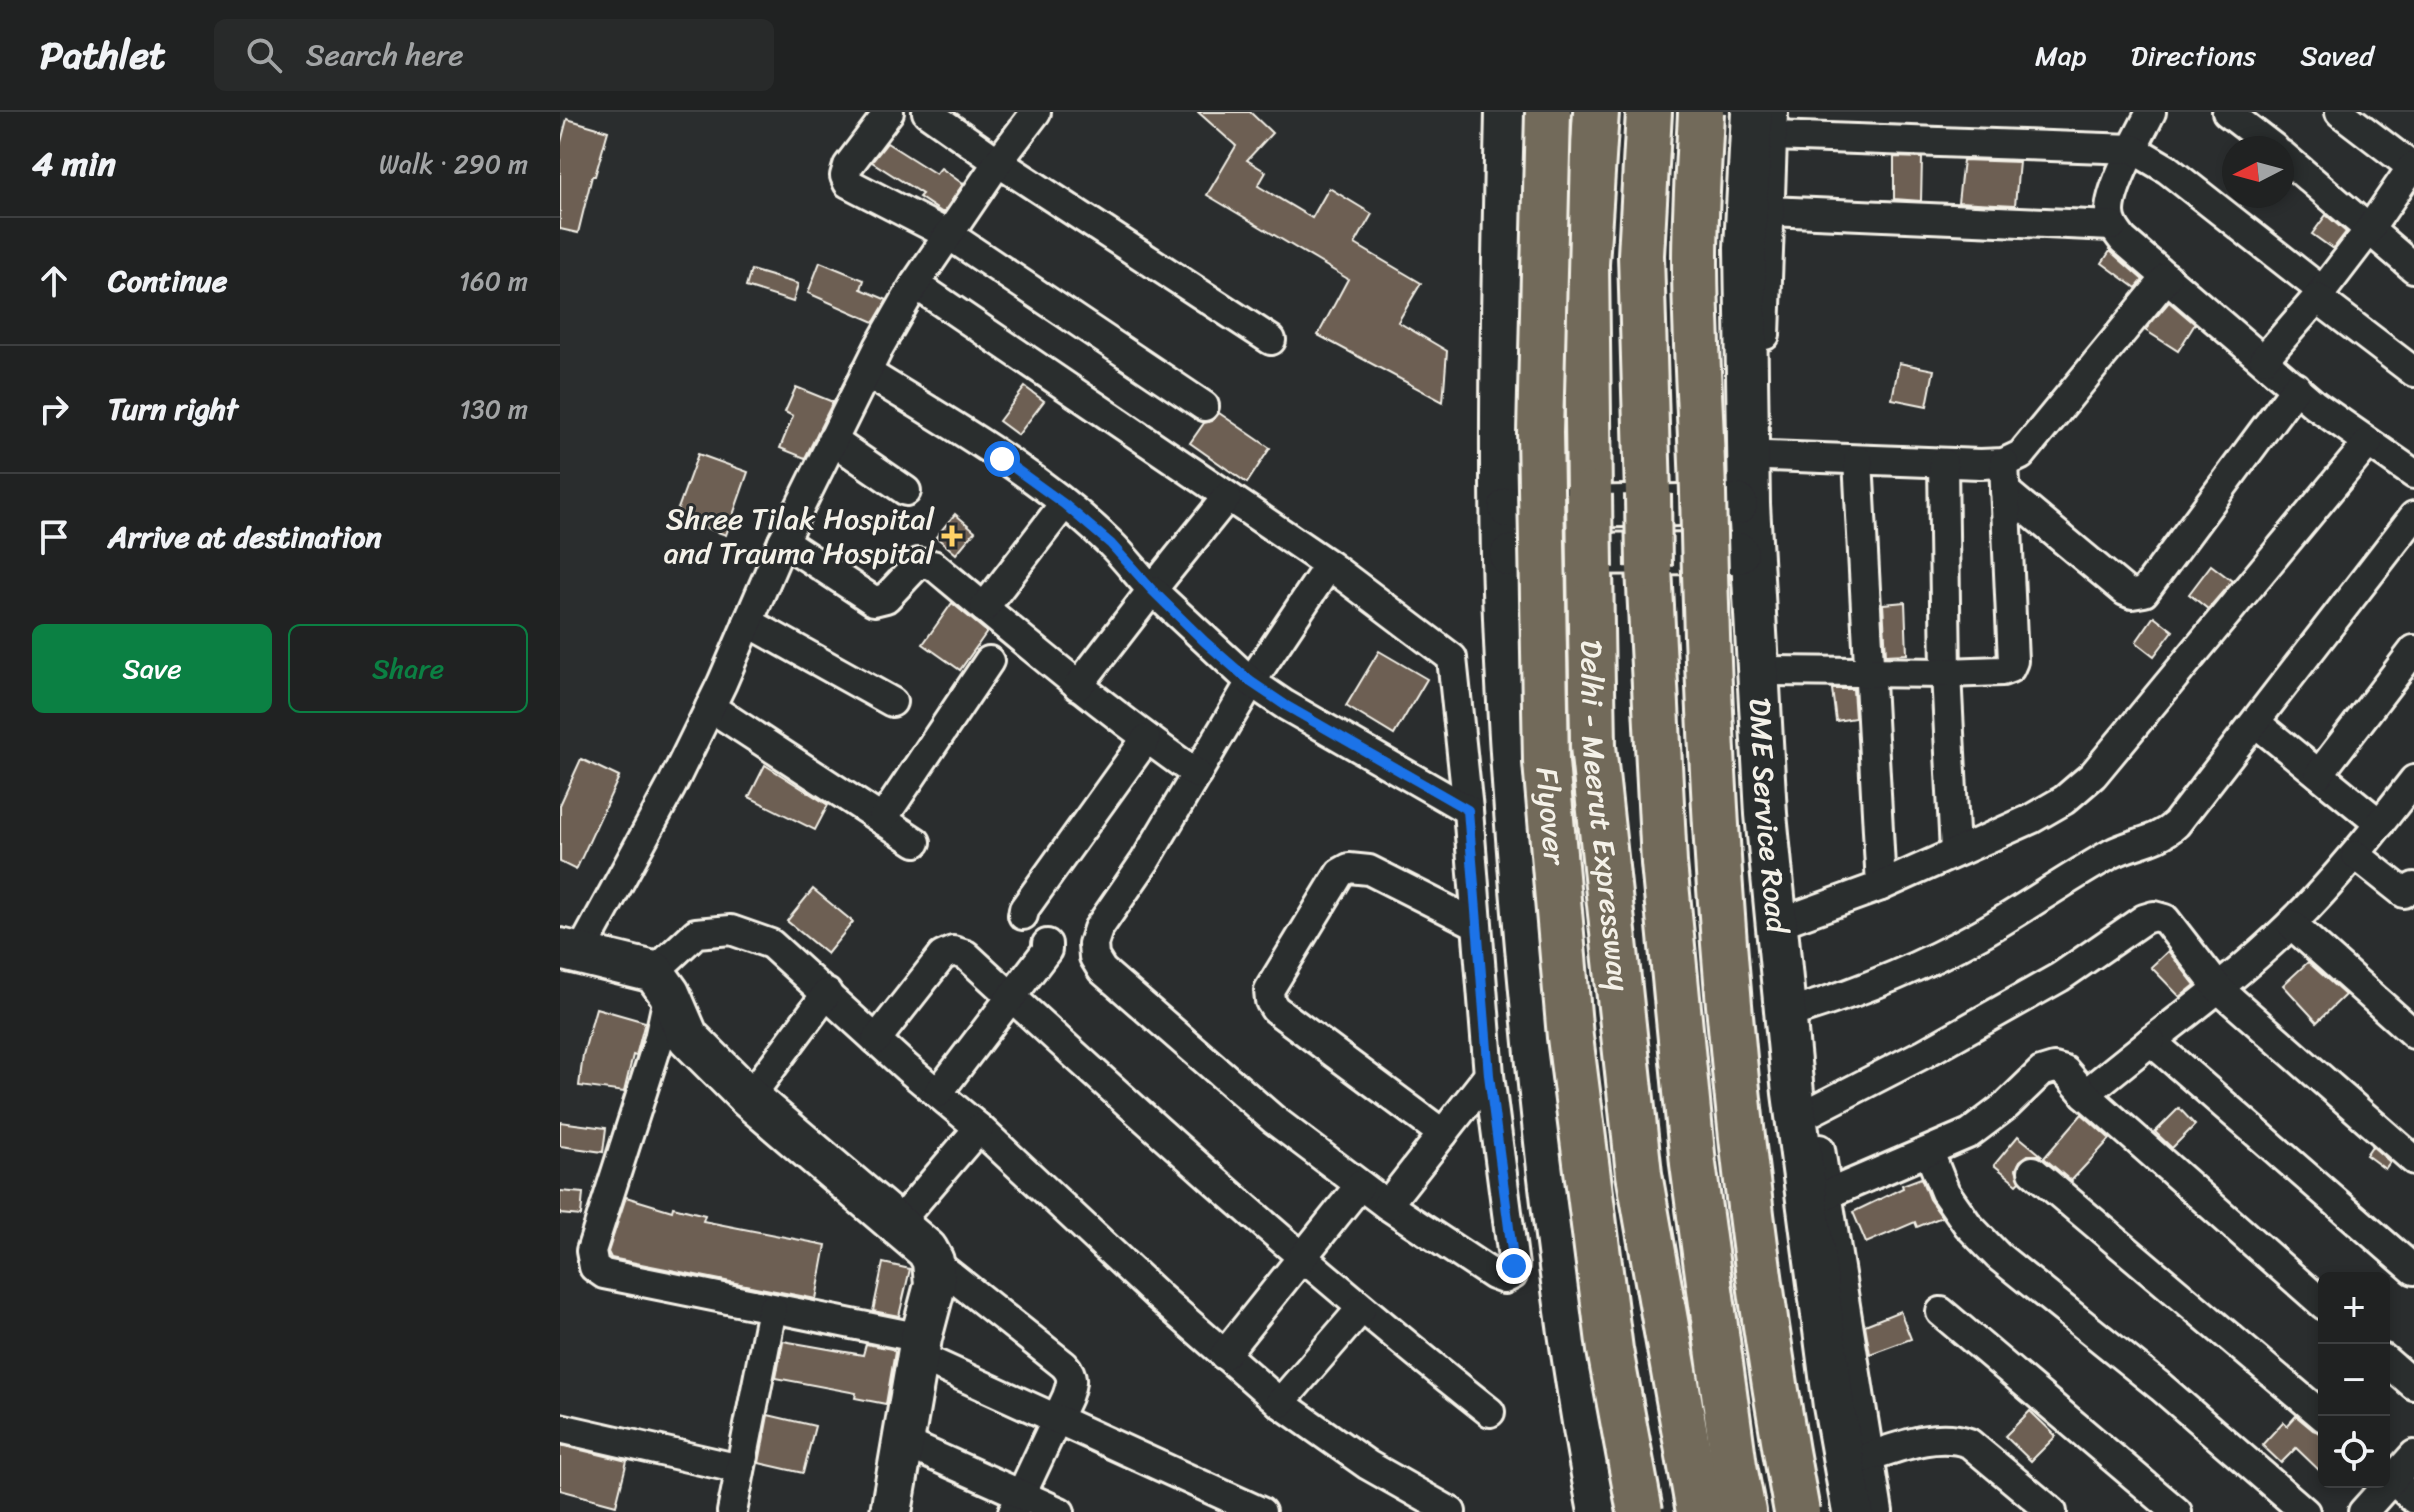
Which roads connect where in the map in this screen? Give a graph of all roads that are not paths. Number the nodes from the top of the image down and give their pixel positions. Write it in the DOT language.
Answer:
graph roads {
  1 [pos="889,112"];
  2 [pos="927,112"];
  3 [pos="1036,112"];
  4 [pos="1506,112"];
  5 [pos="1548,112"];
  6 [pos="1596,112"];
  7 [pos="1649,112"];
  8 [pos="1701,112"];
  9 [pos="2151,112"];
  10 [pos="2227,112"];
  11 [pos="2340,112"];
  12 [pos="1766,120"];
  13 [pos="2258,136"];
  14 [pos="2133,149"];
  15 [pos="998,162"];
  16 [pos="2294,165"];
  17 [pos="2413,167"];
  18 [pos="1769,211"];
  19 [pos="2112,226"];
  20 [pos="2369,230"];
  21 [pos="949,235"];
  22 [pos="2414,268"];
  23 [pos="2167,277"];
  24 [pos="915,284"];
  25 [pos="2319,294"];
  26 [pos="1271,340"];
  27 [pos="2264,359"];
  28 [pos="866,372"];
  29 [pos="2414,372"];
  30 [pos="2296,387"];
  31 [pos="1204,406"];
  32 [pos="832,440"];
  33 [pos="2368,443"];
  34 [pos="1766,456"];
  35 [pos="1858,460"];
  36 [pos="1943,463"];
  37 [pos="2004,463"];
  38 [pos="2414,474"];
  39 [pos="906,491"];
  40 [pos="2005,491"];
  41 [pos="1227,497"];
  42 [pos="1064,504"];
  43 [pos="1749,504"];
  44 [pos="1502,508"];
  45 [pos="2414,516"];
  46 [pos="783,541"];
  47 [pos="1751,555"];
  48 [pos="1502,558"];
  49 [pos="1329,565"];
  50 [pos="1152,590"];
  51 [pos="984,608"];
  52 [pos="748,622"];
  53 [pos="2414,650"];
  54 [pos="989,661"];
  55 [pos="1772,671"];
  56 [pos="1868,671"];
  57 [pos="1946,673"];
  58 [pos="1251,682"];
  59 [pos="1078,686"];
  60 [pos="892,702"];
  61 [pos="710,707"];
  62 [pos="2256,723"];
  63 [pos="1146,739"];
  64 [pos="1197,774"];
  65 [pos="2319,774"];
  66 [pos="2414,780"];
  67 [pos="1468,810"];
  68 [pos="882,820"];
  69 [pos="2380,824"];
  70 [pos="916,842"];
  71 [pos="1955,852"];
  72 [pos="2356,855"];
  73 [pos="1881,886"];
  74 [pos="2411,894"];
  75 [pos="1023,915"];
  76 [pos="1790,919"];
  77 [pos="1476,924"];
  78 [pos="2291,924"];
  79 [pos="1047,944"];
  80 [pos="570,951"];
  81 [pos="661,982"];
  82 [pos="2219,989"];
  83 [pos="827,993"];
  84 [pos="1012,997"];
  85 [pos="1800,1010"];
  86 [pos="2414,1034"];
  87 [pos="876,1040"];
  88 [pos="2151,1041"];
  89 [pos="1489,1075"];
  90 [pos="938,1093"];
  91 [pos="2085,1094"];
  92 [pos="749,1098"];
  93 [pos="1814,1110"];
  94 [pos="979,1128"];
  95 [pos="1443,1134"];
  96 [pos="1929,1152"];
  97 [pos="2414,1160"];
  98 [pos="2033,1171"];
  99 [pos="1360,1185"];
  100 [pos="1817,1199"];
  101 [pos="1387,1205"];
  102 [pos="897,1224"];
  103 [pos="1304,1257"];
  104 [pos="933,1261"];
  105 [pos="2414,1270"];
  106 [pos="2318,1300"];
  107 [pos="772,1309"];
  108 [pos="1361,1309"];
  109 [pos="1941,1312"];
  110 [pos="919,1347"];
  111 [pos="1224,1355"];
  112 [pos="2390,1364"];
  113 [pos="2414,1385"];
  114 [pos="1280,1403"];
  115 [pos="1490,1412"];
  116 [pos="2323,1416"];
  117 [pos="1056,1419"];
  118 [pos="560,1428"];
  119 [pos="903,1442"];
  120 [pos="2414,1455"];
  121 [pos="1857,1460"];
  122 [pos="740,1469"];
  123 [pos="2390,1474"];
  124 [pos="2390,1478"];
  125 [pos="2380,1488"];
  126 [pos="2414,1499"];
  127 [pos="1017,1502"];
  128 [pos="732,1512"];
  129 [pos="891,1512"];
  130 [pos="1060,1512"];
  131 [pos="1261,1512"];
  132 [pos="1451,1512"];
  133 [pos="1599,1512"];
  134 [pos="1640,1512"];
  135 [pos="1699,1512"];
  136 [pos="1743,1512"];
  137 [pos="1797,1512"];
  138 [pos="1853,1512"];
  139 [pos="1878,1512"];
  140 [pos="2052,1512"];
  141 [pos="2177,1512"];
  142 [pos="2305,1512"];
  143 [pos="2363,1512"];
  1 -- 21 [label="street"];
  2 -- 15 [label="street"];
  3 -- 15 [label="street"];
  4 -- 44 [label="main road"];
  5 -- 134 [label="highway, Flyover, bridge"];
  6 -- 135 [label="highway, Delhi - Meerut Expressway, bridge"];
  7 -- 136 [label="highway, Delhi - Meerut Expressway, bridge"];
  8 -- 137 [label="highway, bridge"];
  9 -- 14 [label="street"];
  10 -- 13 [label="street"];
  11 -- 17 [label="street"];
  12 -- 14 [label="street"];
  12 -- 18 [label="street"];
  12 -- 43 [label="main road, DME Service Road"];
  14 -- 19 [label="street"];
  14 -- 25 [label="street"];
  15 -- 21 [label="street"];
  15 -- 26 [label="street"];
  16 -- 20 [label="street"];
  17 -- 20 [label="street"];
  18 -- 19 [label="street"];
  18 -- 34 [label="street"];
  19 -- 23 [label="street"];
  20 -- 22 [label="street"];
  20 -- 25 [label="street"];
  21 -- 24 [label="street"];
  21 -- 31 [label="street"];
  23 -- 27 [label="street"];
  23 -- 37 [label="street"];
  24 -- 28 [label="street"];
  24 -- 41 [label="street"];
  25 -- 27 [label="street"];
  25 -- 29 [label="street"];
  27 -- 30 [label="street"];
  28 -- 32 [label="street"];
  28 -- 42 [label="street"];
  30 -- 33 [label="street"];
  30 -- 40 [label="street"];
  32 -- 39 [label="street"];
  32 -- 46 [label="street"];
  33 -- 38 [label="street"];
  33 -- 71 [label="street"];
  34 -- 35 [label="street"];
  34 -- 55 [label="street"];
  35 -- 36 [label="street"];
  35 -- 56 [label="street"];
  36 -- 37 [label="street"];
  36 -- 57 [label="street"];
  37 -- 40 [label="street"];
  40 -- 57 [label="street"];
  41 -- 49 [label="street"];
  41 -- 50 [label="street"];
  42 -- 50 [label="street"];
  42 -- 51 [label="street"];
  43 -- 44 [label="main road"];
  43 -- 47 [label="main road, DME Service Road"];
  44 -- 48 [label="main road"];
  45 -- 62 [label="street"];
  46 -- 51 [label="street"];
  46 -- 52 [label="street"];
  47 -- 48 [label="main road"];
  47 -- 100 [label="main road, DME Service Road"];
  48 -- 133 [label="main road"];
  49 -- 58 [label="street"];
  49 -- 67 [label="street"];
  50 -- 58 [label="street"];
  50 -- 59 [label="street"];
  51 -- 59 [label="street"];
  52 -- 60 [label="street"];
  52 -- 61 [label="street"];
  53 -- 65 [label="street"];
  54 -- 68 [label="street"];
  55 -- 56 [label="street"];
  55 -- 76 [label="street"];
  56 -- 57 [label="street"];
  56 -- 73 [label="street"];
  57 -- 71 [label="street"];
  58 -- 64 [label="street"];
  58 -- 67 [label="street"];
  59 -- 63 [label="street"];
  61 -- 68 [label="street"];
  61 -- 80 [label="street"];
  62 -- 65 [label="street"];
  62 -- 85 [label="street"];
  63 -- 64 [label="street"];
  63 -- 75 [label="street"];
  64 -- 99 [label="street"];
  65 -- 69 [label="street"];
  66 -- 69 [label="street"];
  67 -- 77 [label="street"];
  68 -- 70 [label="street"];
  69 -- 72 [label="street"];
  71 -- 73 [label="street"];
  72 -- 74 [label="street"];
  72 -- 78 [label="street"];
  73 -- 76 [label="street"];
  76 -- 85 [label="street"];
  77 -- 89 [label="street"];
  77 -- 95 [label="street"];
  78 -- 82 [label="street"];
  78 -- 86 [label="street"];
  79 -- 84 [label="street"];
  80 -- 81 [label="main road"];
  81 -- 83 [label="street"];
  81 -- 92 [label="main road"];
  81 -- 107 [label="street"];
  82 -- 88 [label="street"];
  82 -- 93 [label="street"];
  82 -- 97 [label="street"];
  83 -- 87 [label="street"];
  83 -- 92 [label="street"];
  84 -- 87 [label="street"];
  84 -- 90 [label="street"];
  84 -- 103 [label="street"];
  85 -- 93 [label="street"];
  87 -- 90 [label="street"];
  88 -- 91 [label="street"];
  88 -- 105 [label="street"];
  89 -- 95 [label="street"];
  89 -- 101 [label="street"];
  90 -- 94 [label="street"];
  91 -- 96 [label="street"];
  91 -- 106 [label="street"];
  92 -- 102 [label="main road"];
  93 -- 100 [label="street"];
  94 -- 102 [label="street"];
  94 -- 111 [label="street"];
  95 -- 101 [label="street"];
  96 -- 100 [label="street"];
  96 -- 142 [label="street"];
  98 -- 116 [label="street"];
  99 -- 101 [label="street"];
  99 -- 103 [label="street"];
  100 -- 121 [label="main road, DME Service Road"];
  102 -- 104 [label="main road"];
  103 -- 108 [label="street"];
  103 -- 111 [label="street"];
  104 -- 110 [label="main road"];
  104 -- 117 [label="street"];
  107 -- 110 [label="street"];
  107 -- 122 [label="street"];
  108 -- 114 [label="street"];
  108 -- 115 [label="street"];
  109 -- 141 [label="street"];
  110 -- 117 [label="street"];
  110 -- 119 [label="main road"];
  111 -- 114 [label="street"];
  112 -- 113 [label="street"];
  114 -- 132 [label="street"];
  117 -- 127 [label="street"];
  117 -- 131 [label="street"];
  118 -- 122 [label="street"];
  119 -- 127 [label="street"];
  119 -- 129 [label="main road"];
  120 -- 123 [label="street"];
  121 -- 138 [label="main road, DME Service Road"];
  121 -- 139 [label="street"];
  121 -- 140 [label="street"];
  122 -- 128 [label="street"];
  124 -- 126 [label="street"];
  125 -- 143 [label="street"];
  127 -- 130 [label="street"];
}
